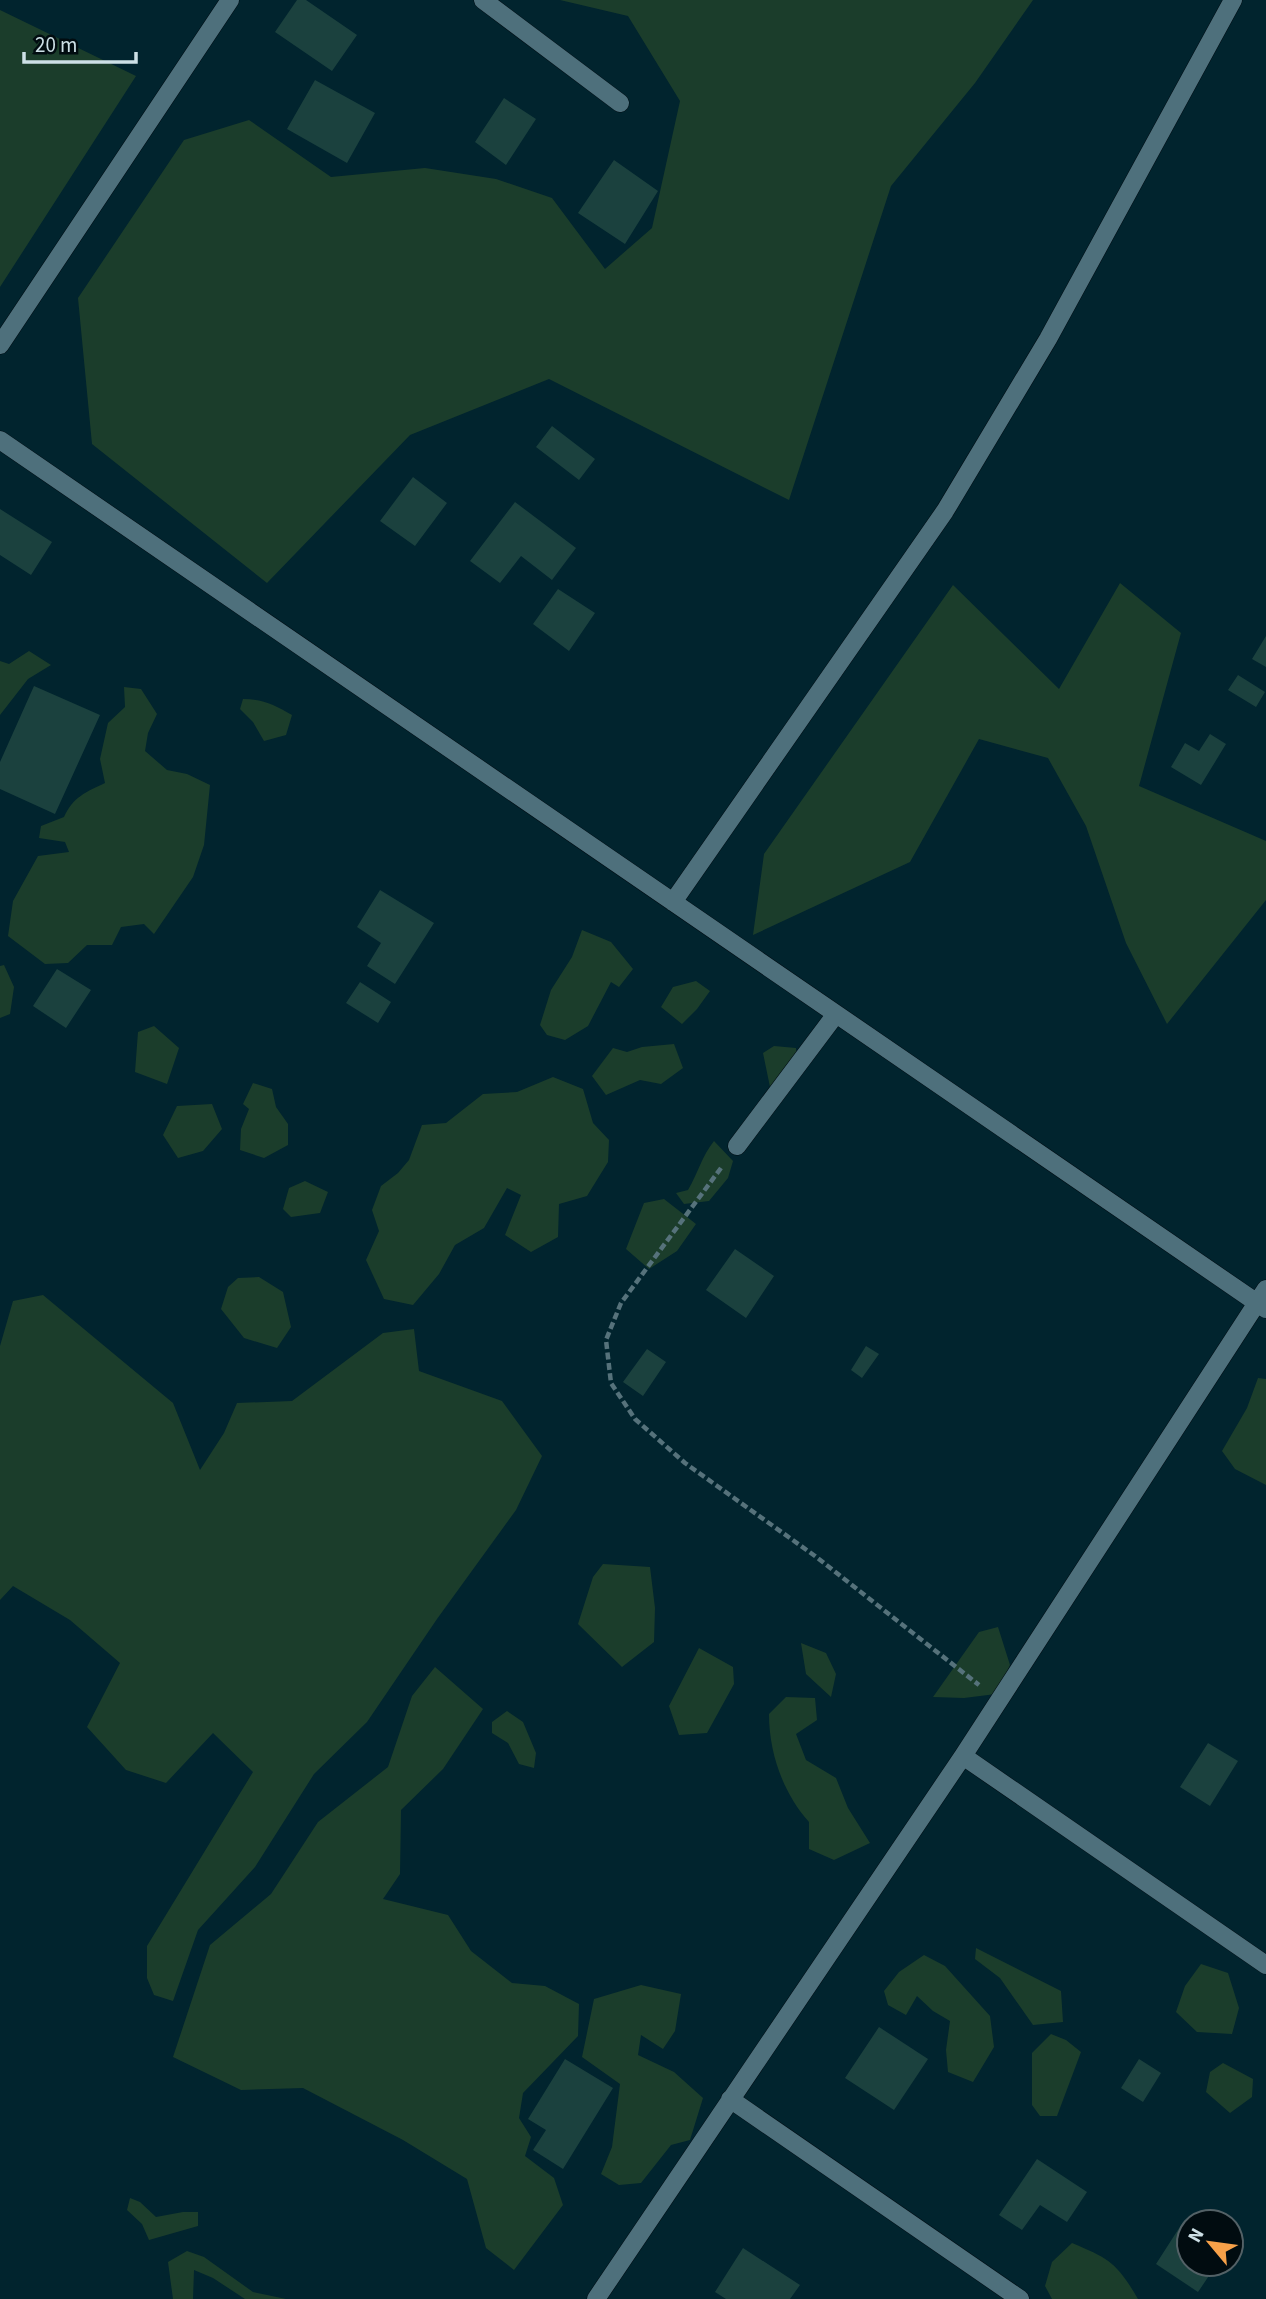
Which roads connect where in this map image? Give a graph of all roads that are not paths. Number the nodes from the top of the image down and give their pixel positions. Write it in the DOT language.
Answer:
graph roads {
  1 [pos="230,0"];
  2 [pos="483,0"];
  3 [pos="1233,0"];
  4 [pos="620,103"];
  5 [pos="0,345"];
  6 [pos="0,440"];
  7 [pos="673,902"];
  8 [pos="836,1014"];
  9 [pos="737,1146"];
  10 [pos="1263,1300"];
  11 [pos="963,1756"];
  12 [pos="1266,1965"];
  13 [pos="730,2099"];
  14 [pos="596,2299"];
  15 [pos="1020,2299"];
  1 -- 5 [label="street"];
  2 -- 4 [label="street"];
  3 -- 7 [label="street"];
  6 -- 7 [label="street"];
  7 -- 8 [label="street"];
  8 -- 9 [label="street"];
  8 -- 10 [label="street"];
  10 -- 11 [label="street"];
  11 -- 12 [label="street"];
  11 -- 13 [label="street"];
  13 -- 14 [label="street"];
  13 -- 15 [label="street"];
}
